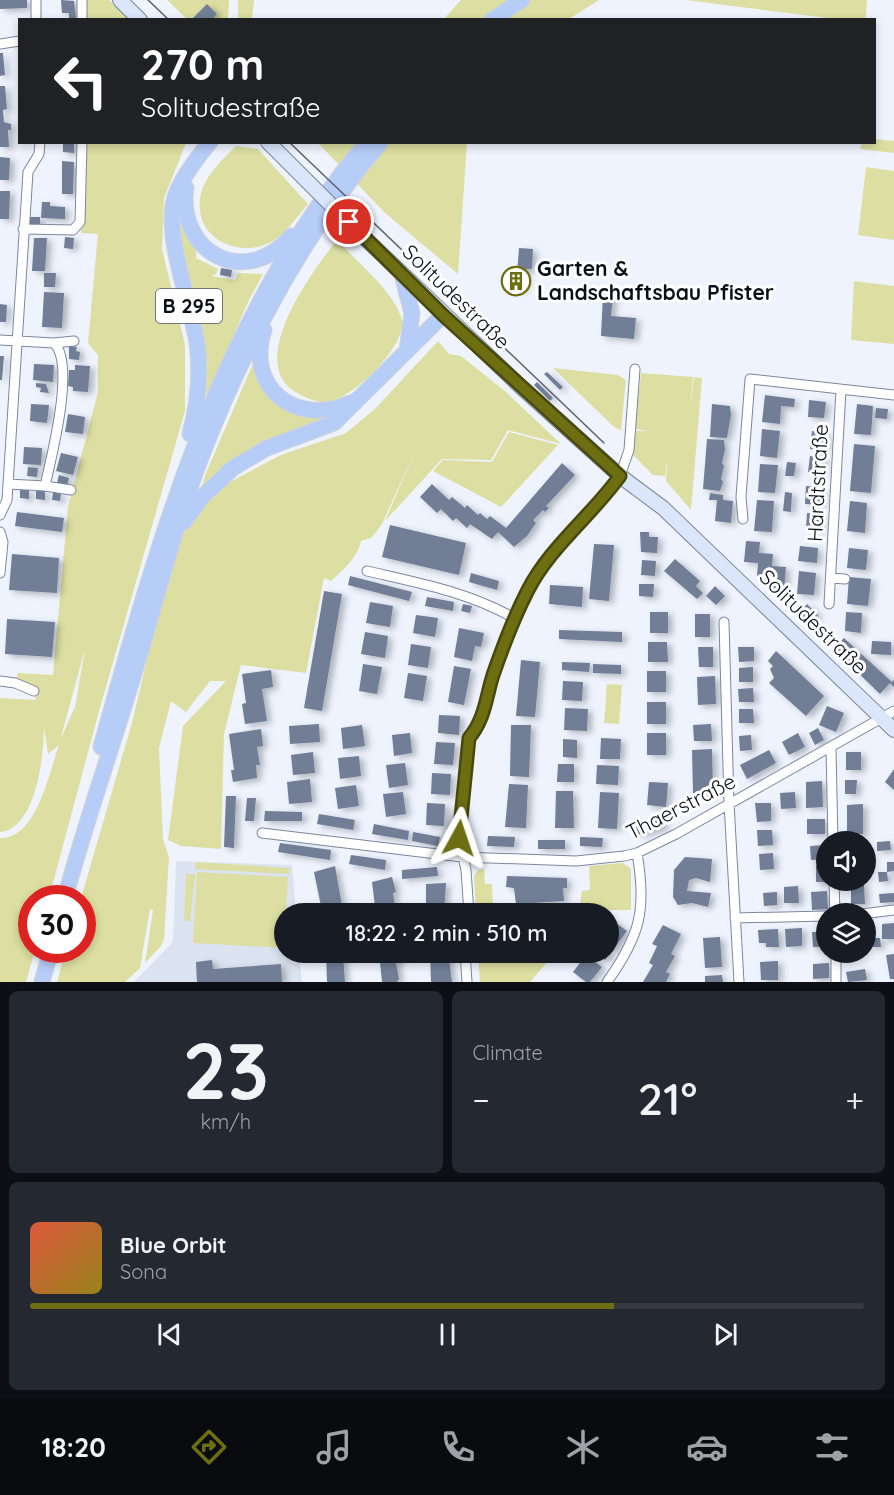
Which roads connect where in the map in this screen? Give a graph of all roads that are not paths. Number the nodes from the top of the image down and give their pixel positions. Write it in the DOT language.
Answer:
graph roads {
  1 [pos="36,0"];
  2 [pos="82,0"];
  3 [pos="120,0"];
  4 [pos="522,0"];
  5 [pos="531,0"];
  6 [pos="36,18"];
  7 [pos="82,18"];
  8 [pos="138,18"];
  9 [pos="495,18"];
  10 [pos="511,18"];
  11 [pos="18,41"];
  12 [pos="0,44"];
  13 [pos="40,144"];
  14 [pos="82,144"];
  15 [pos="270,144"];
  16 [pos="366,144"];
  17 [pos="380,144"];
  18 [pos="199,149"];
  19 [pos="188,173"];
  20 [pos="305,225"];
  21 [pos="23,229"];
  22 [pos="402,275"];
  23 [pos="264,315"];
  24 [pos="443,315"];
  25 [pos="0,340"];
  26 [pos="16,340"];
  27 [pos="74,341"];
  28 [pos="54,343"];
  29 [pos="407,351"];
  30 [pos="635,369"];
  31 [pos="841,390"];
  32 [pos="894,395"];
  33 [pos="358,399"];
  34 [pos="188,462"];
  35 [pos="620,476"];
  36 [pos="8,484"];
  37 [pos="45,486"];
  38 [pos="71,490"];
  39 [pos="0,515"];
  40 [pos="743,519"];
  41 [pos="0,531"];
  42 [pos="177,531"];
  43 [pos="367,572"];
  44 [pos="0,573"];
  45 [pos="831,578"];
  46 [pos="845,579"];
  47 [pos="829,603"];
  48 [pos="514,618"];
  49 [pos="724,622"];
  50 [pos="0,681"];
  51 [pos="34,691"];
  52 [pos="889,715"];
  53 [pos="894,730"];
  54 [pos="831,748"];
  55 [pos="729,803"];
  56 [pos="88,814"];
  57 [pos="833,831"];
  58 [pos="262,833"];
  59 [pos="637,853"];
  60 [pos="462,856"];
  61 [pos="69,885"];
  62 [pos="469,903"];
  63 [pos="894,910"];
  64 [pos="876,912"];
  65 [pos="816,916"];
  66 [pos="735,918"];
  67 [pos="47,963"];
  68 [pos="465,963"];
  69 [pos="836,963"];
  70 [pos="42,982"];
  71 [pos="466,982"];
  72 [pos="607,982"];
  73 [pos="739,982"];
  74 [pos="836,982"];
  1 -- 6 [label="street"];
  2 -- 7 [label="street"];
  3 -- 8 [label="main road"];
  4 -- 9 [label="main road"];
  5 -- 10 [label="main road"];
  11 -- 12 [label="street"];
  13 -- 21 [label="street"];
  14 -- 21 [label="street"];
  15 -- 22 [label="main road, Solitudestraße, bridge"];
  16 -- 20 [label="main road, B 295"];
  17 -- 23 [label="main road, B 295"];
  18 -- 19 [label="main road, B 295"];
  19 -- 20 [label="main road, B 295"];
  19 -- 34 [label="main road, B 295"];
  20 -- 34 [label="main road, B 295"];
  21 -- 26 [label="street"];
  22 -- 24 [label="main road, Solitudestraße"];
  22 -- 29 [label="main road"];
  23 -- 33 [label="main road, B 295"];
  23 -- 42 [label="main road, B 295"];
  24 -- 29 [label="main road, B 295"];
  24 -- 35 [label="main road, Solitudestraße"];
  25 -- 26 [label="street"];
  26 -- 28 [label="street"];
  26 -- 36 [label="street"];
  27 -- 28 [label="street"];
  28 -- 37 [label="street"];
  29 -- 33 [label="main road, B 295"];
  30 -- 35 [label="street"];
  31 -- 32 [label="street"];
  31 -- 40 [label="street"];
  31 -- 45 [label="street, Hardtstraße"];
  33 -- 42 [label="main road, B 295"];
  34 -- 56 [label="main road, B 295"];
  35 -- 48 [label="street"];
  35 -- 52 [label="main road, Solitudestraße"];
  36 -- 37 [label="street"];
  36 -- 39 [label="street"];
  37 -- 38 [label="street"];
  41 -- 44 [label="street"];
  42 -- 56 [label="main road, B 295"];
  43 -- 48 [label="street"];
  45 -- 46 [label="street"];
  45 -- 47 [label="street, Hardtstraße"];
  48 -- 60 [label="street"];
  49 -- 55 [label="street"];
  50 -- 51 [label="street"];
  52 -- 53 [label="main road, Solitudestraße"];
  52 -- 54 [label="street, Thaerstraße"];
  54 -- 55 [label="street, Thaerstraße"];
  54 -- 57 [label="street"];
  55 -- 59 [label="street, Thaerstraße"];
  55 -- 66 [label="street"];
  56 -- 61 [label="main road, B 295"];
  58 -- 60 [label="street, Thaerstraße"];
  59 -- 60 [label="street, Thaerstraße"];
  59 -- 72 [label="street"];
  60 -- 62 [label="street"];
  63 -- 64 [label="street"];
  65 -- 66 [label="street"];
  66 -- 73 [label="street"];
  67 -- 70 [label="main road"];
  68 -- 71 [label="street"];
  69 -- 74 [label="street"];
}
